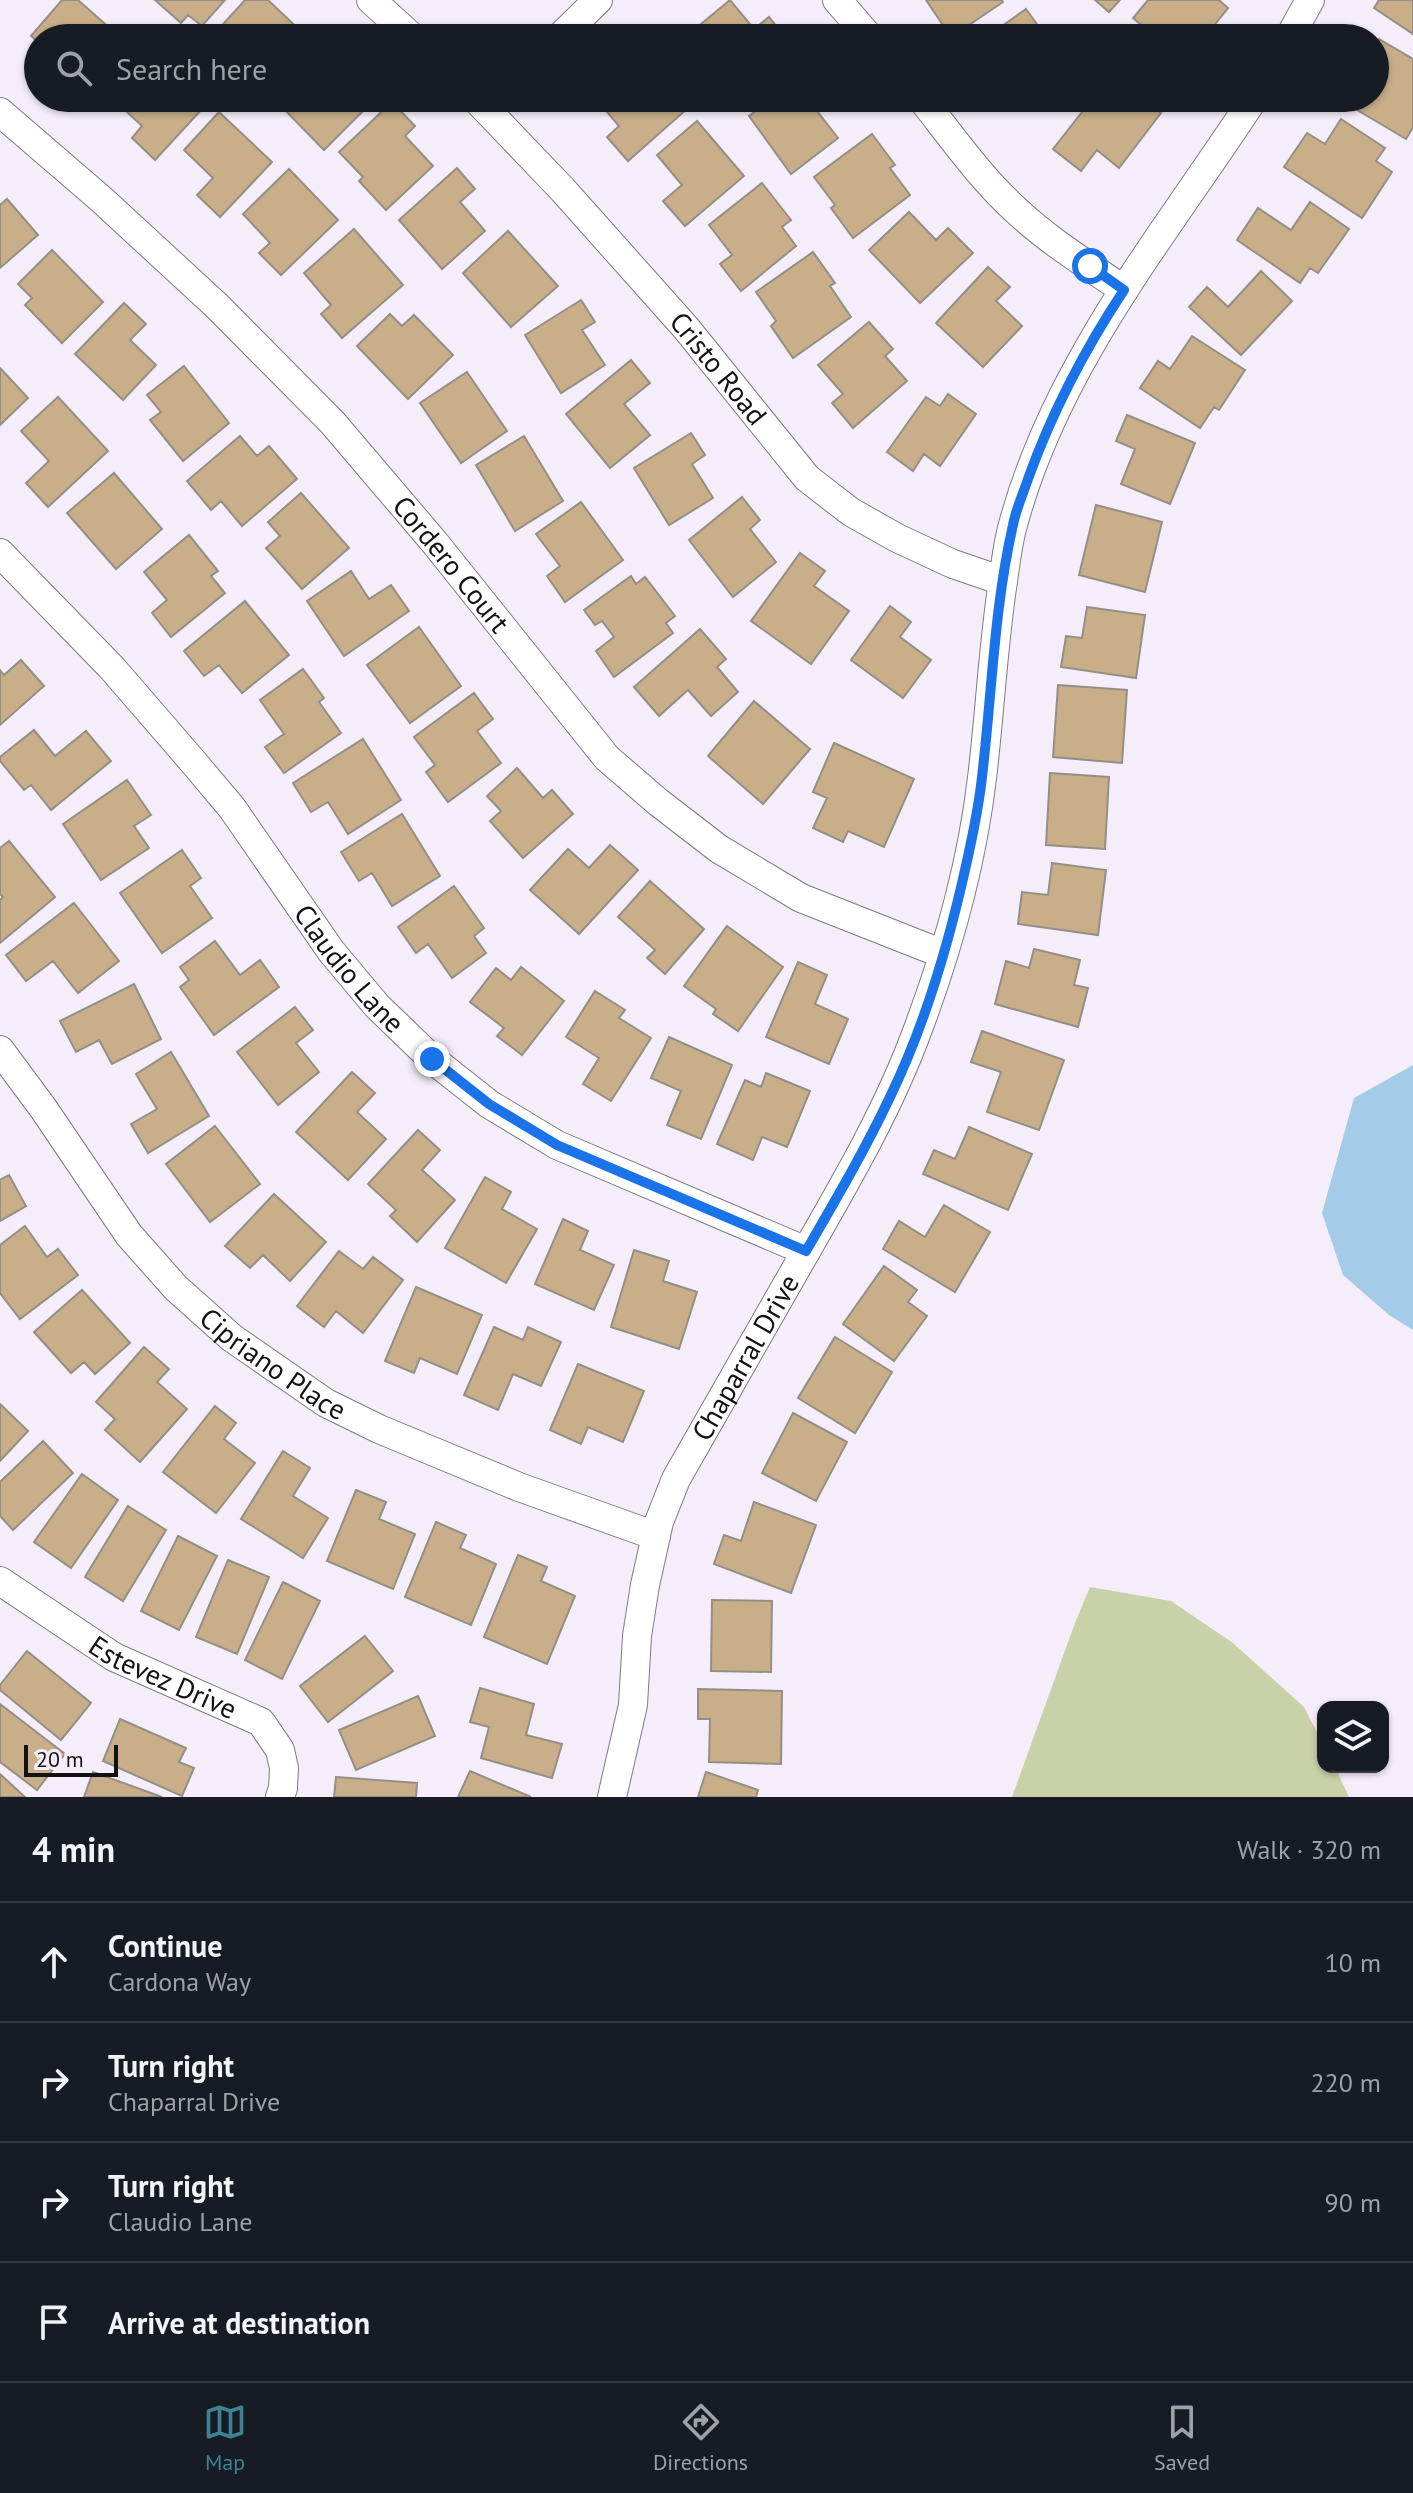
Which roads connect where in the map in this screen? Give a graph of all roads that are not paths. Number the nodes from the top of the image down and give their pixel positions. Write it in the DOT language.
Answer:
graph roads {
  1 [pos="371,0"];
  2 [pos="598,0"];
  3 [pos="837,0"];
  4 [pos="1310,0"];
  5 [pos="398,24"];
  6 [pos="573,24"];
  7 [pos="858,24"];
  8 [pos="1297,24"];
  9 [pos="0,112"];
  10 [pos="496,112"];
  11 [pos="932,112"];
  12 [pos="1245,112"];
  13 [pos="1124,290"];
  14 [pos="0,553"];
  15 [pos="1003,581"];
  16 [pos="943,954"];
  17 [pos="0,1050"];
  18 [pos="806,1251"];
  19 [pos="656,1536"];
  20 [pos="0,1581"];
  21 [pos="280,1797"];
  22 [pos="612,1797"];
  1 -- 5 [label="street"];
  2 -- 6 [label="street"];
  3 -- 7 [label="street"];
  4 -- 8 [label="street"];
  9 -- 16 [label="street, Cordero Court"];
  10 -- 15 [label="street, Cristo Road"];
  11 -- 13 [label="street"];
  12 -- 13 [label="street, Chaparral Drive"];
  13 -- 15 [label="street, Chaparral Drive"];
  14 -- 18 [label="street, Claudio Lane"];
  15 -- 16 [label="street, Chaparral Drive"];
  16 -- 18 [label="street, Chaparral Drive"];
  17 -- 19 [label="street, Cipriano Place"];
  18 -- 19 [label="street, Chaparral Drive"];
  19 -- 22 [label="street, Chaparral Drive"];
  20 -- 21 [label="street, Estevez Drive"];
}
